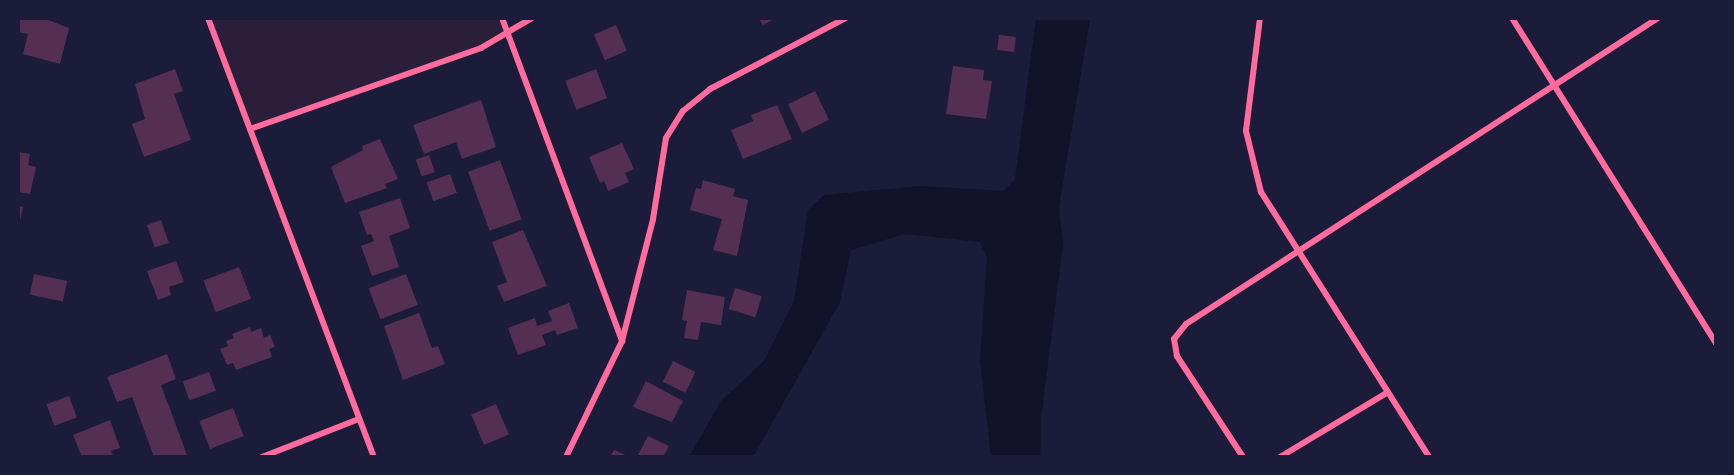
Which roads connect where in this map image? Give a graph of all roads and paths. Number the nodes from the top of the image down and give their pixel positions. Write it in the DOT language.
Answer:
graph roads {
  1 [pos="208,18"];
  2 [pos="502,18"];
  3 [pos="532,18"];
  4 [pos="846,18"];
  5 [pos="1260,18"];
  6 [pos="1512,18"];
  7 [pos="1658,18"];
  8 [pos="507,33"];
  9 [pos="1554,85"];
  10 [pos="250,129"];
  11 [pos="1298,252"];
  12 [pos="622,342"];
  13 [pos="1716,343"];
  14 [pos="1388,392"];
  15 [pos="359,419"];
  16 [pos="262,457"];
  17 [pos="374,457"];
  18 [pos="566,457"];
  19 [pos="1243,457"];
  20 [pos="1280,457"];
  21 [pos="1429,457"];
  1 -- 10 [label="street"];
  2 -- 8 [label="street"];
  3 -- 8 [label="street"];
  4 -- 12 [label="street"];
  5 -- 11 [label="street"];
  6 -- 9 [label="street"];
  7 -- 9 [label="street"];
  8 -- 10 [label="street"];
  8 -- 12 [label="street"];
  9 -- 11 [label="street"];
  9 -- 13 [label="street"];
  10 -- 15 [label="street"];
  11 -- 14 [label="street"];
  11 -- 19 [label="street"];
  12 -- 18 [label="street"];
  14 -- 20 [label="street"];
  14 -- 21 [label="street"];
  15 -- 16 [label="street"];
  15 -- 17 [label="street"];
}
